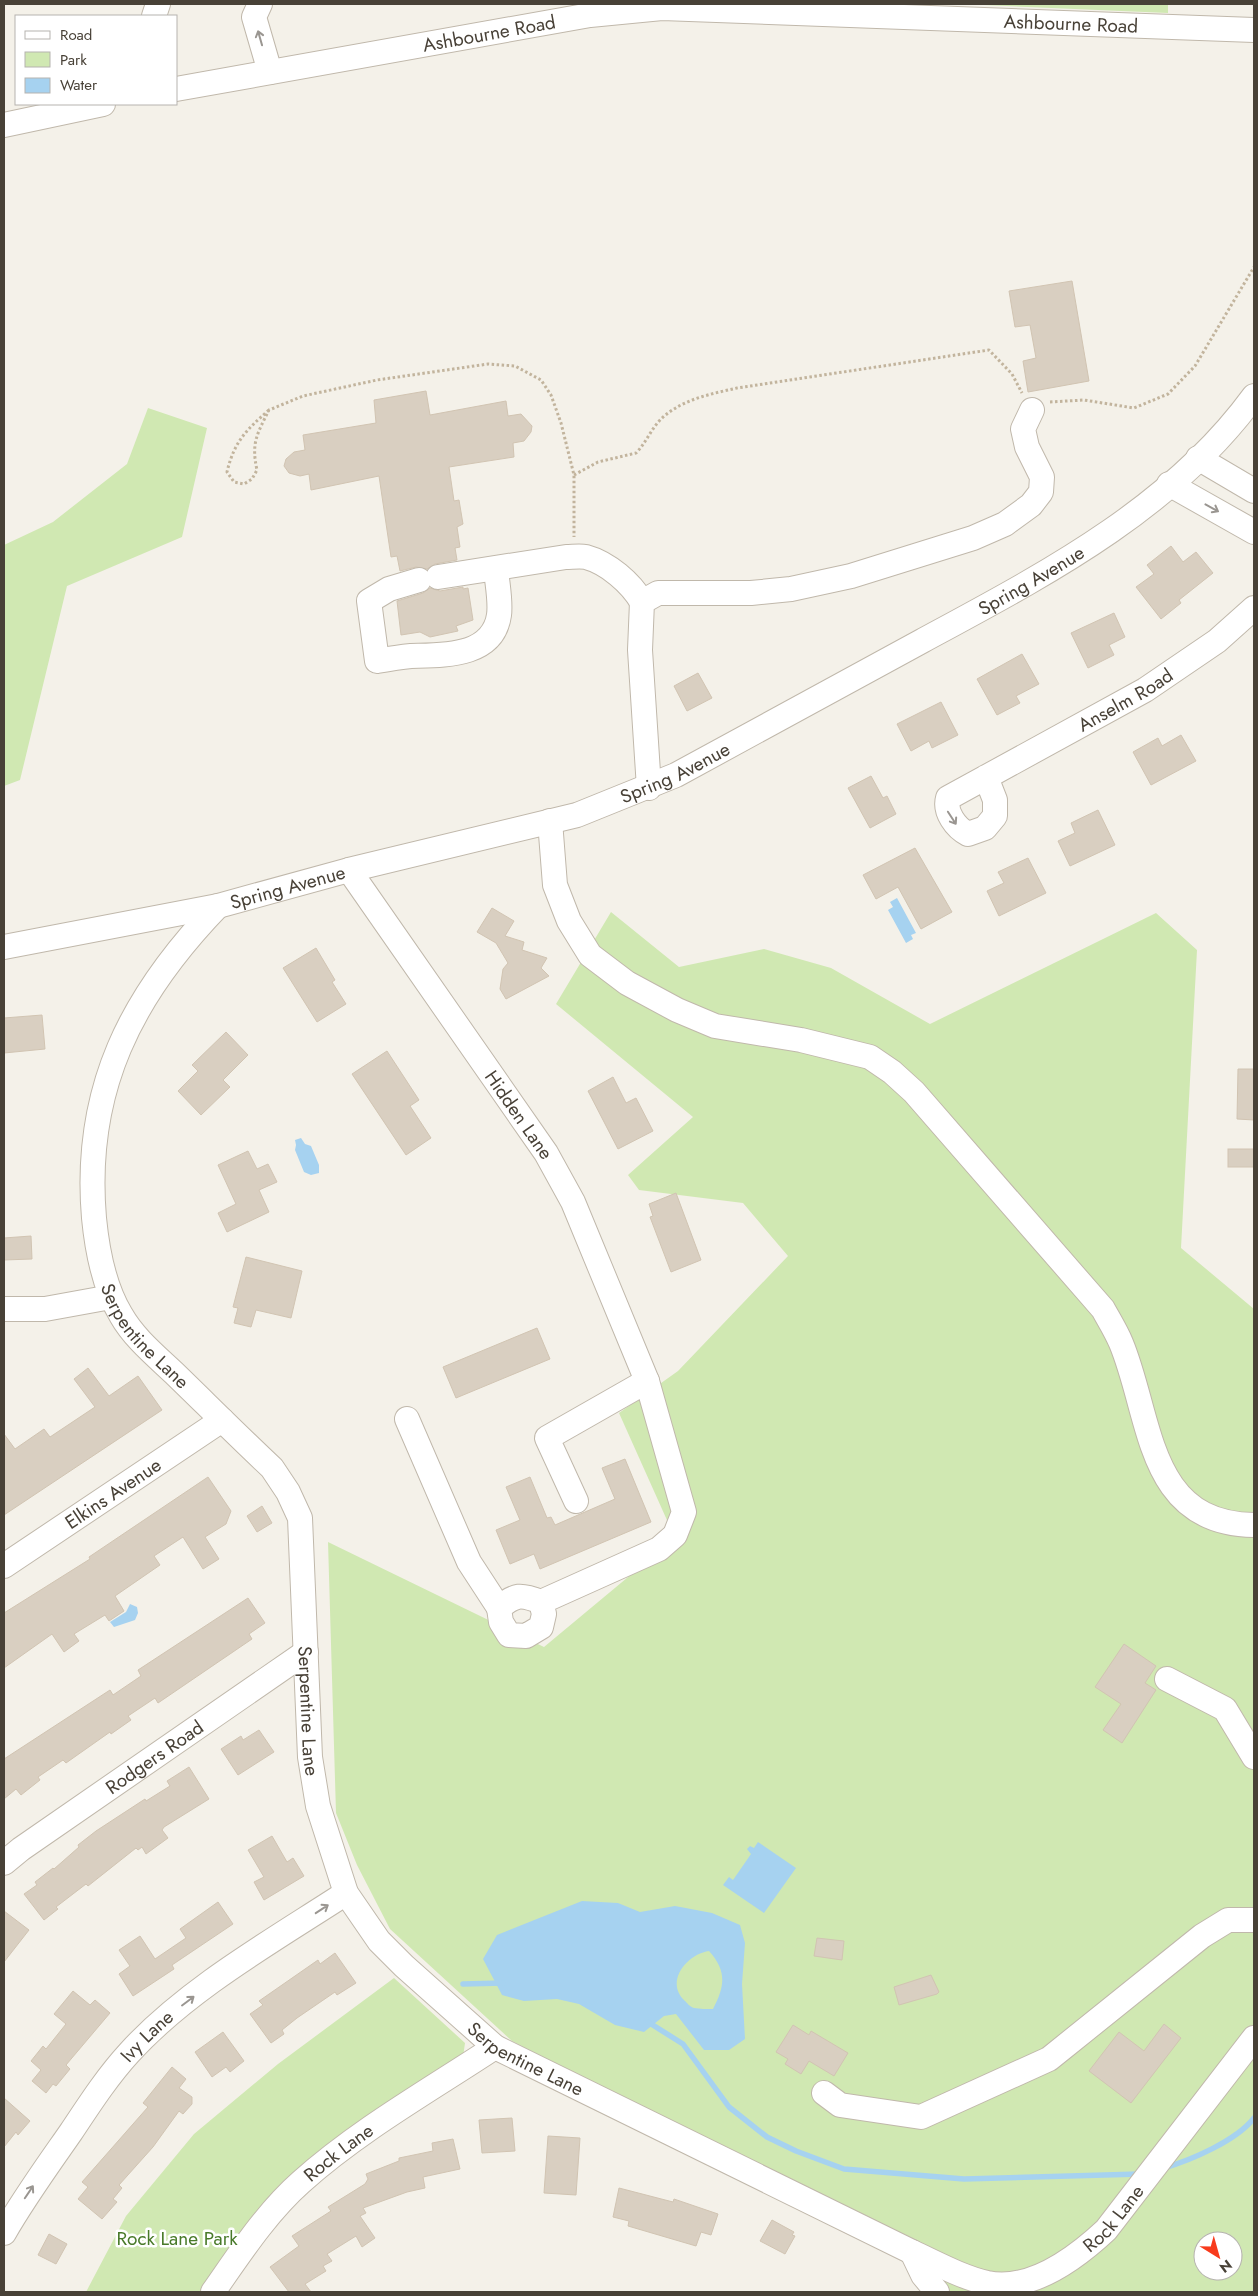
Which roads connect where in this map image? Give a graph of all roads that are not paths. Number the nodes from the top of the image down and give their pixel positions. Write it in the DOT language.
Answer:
graph roads {
  1 [pos="260,4"];
  2 [pos="679,6"];
  3 [pos="612,8"];
  4 [pos="1254,30"];
  5 [pos="270,72"];
  6 [pos="178,89"];
  7 [pos="98,105"];
  8 [pos="4,125"];
  9 [pos="1254,396"];
  10 [pos="1032,410"];
  11 [pos="1198,458"];
  12 [pos="1169,484"];
  13 [pos="1254,491"];
  14 [pos="1254,532"];
  15 [pos="496,569"];
  16 [pos="642,602"];
  17 [pos="1254,608"];
  18 [pos="986,776"];
  19 [pos="649,788"];
  20 [pos="550,821"];
  21 [pos="349,870"];
  22 [pos="218,906"];
  23 [pos="4,947"];
  24 [pos="111,1297"];
  25 [pos="4,1309"];
  26 [pos="647,1381"];
  27 [pos="407,1419"];
  28 [pos="222,1420"];
  29 [pos="576,1501"];
  30 [pos="1254,1525"];
  31 [pos="4,1566"];
  32 [pos="541,1602"];
  33 [pos="499,1608"];
  34 [pos="306,1652"];
  35 [pos="1167,1679"];
  36 [pos="1254,1757"];
  37 [pos="4,1864"];
  38 [pos="346,1893"];
  39 [pos="1254,1920"];
  40 [pos="1254,2038"];
  41 [pos="496,2048"];
  42 [pos="824,2093"];
  43 [pos="4,2234"];
  44 [pos="912,2252"];
  45 [pos="213,2292"];
  46 [pos="937,2292"];
  5 -- 1 [label="street, one-way"];
  2 -- 3 [label="street, Ashbourne Road"];
  2 -- 4 [label="street, Ashbourne Road"];
  3 -- 5 [label="street, Ashbourne Road"];
  5 -- 6 [label="street, Ashbourne Road"];
  7 -- 8 [label="street"];
  9 -- 11 [label="street, Spring Avenue"];
  10 -- 16 [label="street"];
  11 -- 12 [label="street, Spring Avenue"];
  11 -- 13 [label="street"];
  12 -- 14 [label="street, one-way"];
  12 -- 19 [label="street, Spring Avenue"];
  15 -- 15 [label="street"];
  15 -- 16 [label="street"];
  16 -- 19 [label="street"];
  17 -- 18 [label="street, Anselm Road"];
  19 -- 20 [label="street, Spring Avenue"];
  20 -- 21 [label="street, Spring Avenue"];
  20 -- 30 [label="street"];
  21 -- 22 [label="street, Spring Avenue"];
  21 -- 26 [label="street, Hidden Lane"];
  22 -- 23 [label="street, Spring Avenue"];
  22 -- 24 [label="street, Serpentine Lane"];
  24 -- 25 [label="street"];
  24 -- 28 [label="street, Serpentine Lane"];
  26 -- 29 [label="street"];
  26 -- 32 [label="street, Hidden Lane"];
  27 -- 33 [label="street"];
  28 -- 31 [label="street, Elkins Avenue"];
  28 -- 34 [label="street, Serpentine Lane"];
  32 -- 33 [label="street"];
  32 -- 33 [label="street"];
  34 -- 37 [label="street, Rodgers Road"];
  34 -- 38 [label="street, Serpentine Lane"];
  35 -- 36 [label="street"];
  38 -- 41 [label="street, Serpentine Lane"];
  43 -- 38 [label="street, Ivy Lane, one-way"];
  39 -- 42 [label="street"];
  40 -- 44 [label="street, Rock Lane"];
  41 -- 44 [label="street, Serpentine Lane"];
  41 -- 45 [label="street, Rock Lane"];
  44 -- 46 [label="street"];
}
